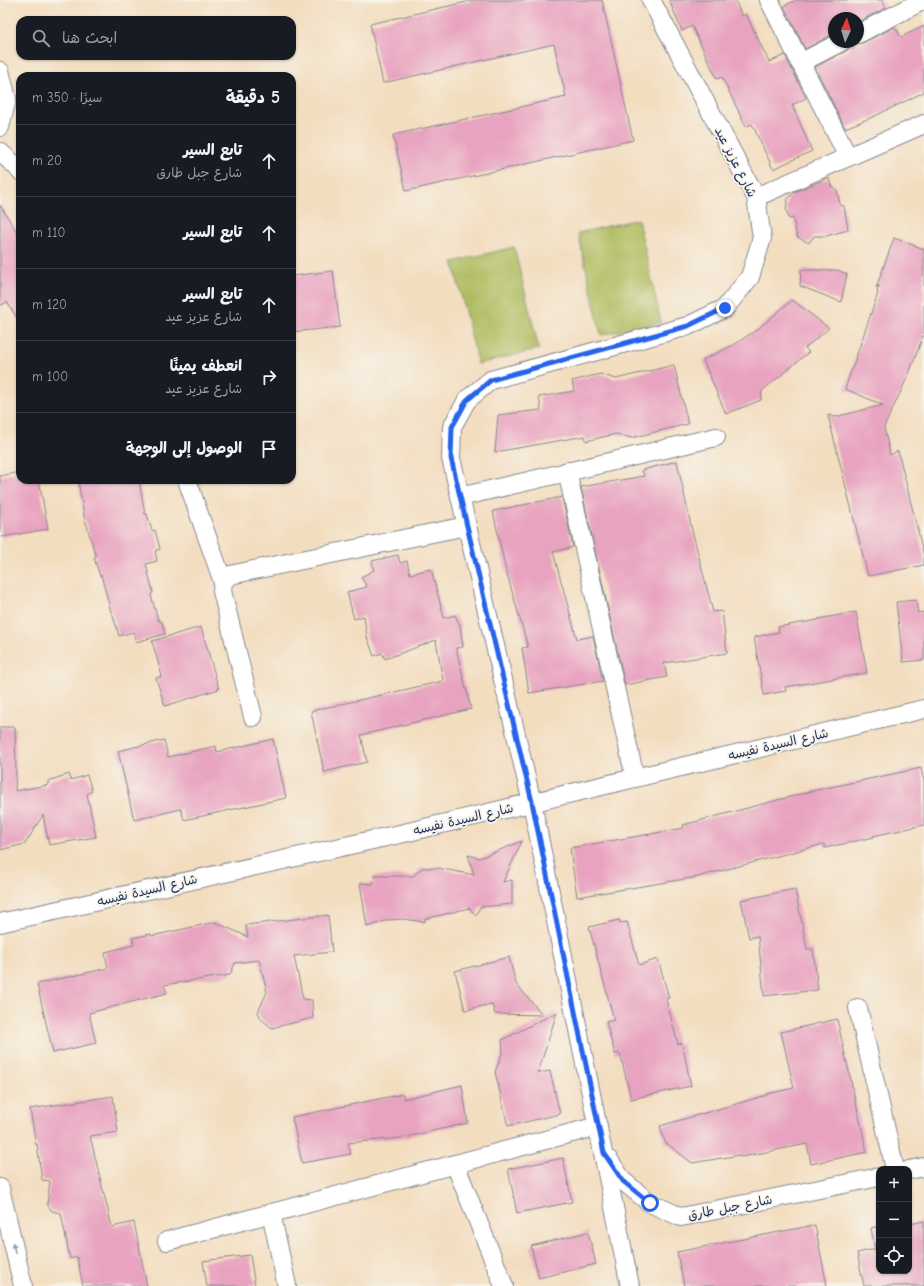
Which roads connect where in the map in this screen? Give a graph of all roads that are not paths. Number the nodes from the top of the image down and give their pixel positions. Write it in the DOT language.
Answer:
graph roads {
  1 [pos="651,0"];
  2 [pos="769,0"];
  3 [pos="924,0"];
  4 [pos="864,31"];
  5 [pos="829,48"];
  6 [pos="800,63"];
  7 [pos="0,70"];
  8 [pos="924,124"];
  9 [pos="0,127"];
  10 [pos="0,152"];
  11 [pos="848,157"];
  12 [pos="16,166"];
  13 [pos="756,197"];
  14 [pos="716,437"];
  15 [pos="567,471"];
  16 [pos="188,484"];
  17 [pos="460,497"];
  18 [pos="466,526"];
  19 [pos="223,582"];
  20 [pos="924,709"];
  21 [pos="253,717"];
  22 [pos="635,778"];
  23 [pos="532,802"];
  24 [pos="0,923"];
  25 [pos="858,1008"];
  26 [pos="598,1126"];
  27 [pos="604,1153"];
  28 [pos="455,1164"];
  29 [pos="894,1166"];
  30 [pos="924,1167"];
  31 [pos="912,1169"];
  32 [pos="876,1178"];
  33 [pos="0,1188"];
  34 [pos="271,1213"];
  35 [pos="167,1240"];
  36 [pos="23,1286"];
  37 [pos="287,1286"];
  38 [pos="504,1286"];
  39 [pos="630,1286"];
  1 -- 13 [label="street, شارع عزيز عيد"];
  2 -- 6 [label="street"];
  3 -- 4 [label="street"];
  5 -- 6 [label="street"];
  6 -- 11 [label="street"];
  7 -- 9 [label="street"];
  8 -- 11 [label="street"];
  10 -- 12 [label="street"];
  11 -- 13 [label="street"];
  13 -- 17 [label="street, شارع عزيز عيد"];
  14 -- 15 [label="street"];
  15 -- 17 [label="street"];
  15 -- 22 [label="street"];
  16 -- 19 [label="street"];
  17 -- 18 [label="street, شارع عزيز عيد"];
  18 -- 19 [label="street"];
  18 -- 23 [label="street, شارع عزيز عيد"];
  19 -- 21 [label="street"];
  20 -- 22 [label="street, شارع السيدة نفيسه"];
  22 -- 23 [label="street, شارع السيدة نفيسه"];
  23 -- 24 [label="street, شارع السيدة نفيسه"];
  23 -- 26 [label="street, شارع عزيز عيد"];
  25 -- 29 [label="street"];
  26 -- 27 [label="street, شارع عزيز عيد"];
  26 -- 28 [label="street"];
  27 -- 32 [label="street, شارع جبل طارق"];
  27 -- 39 [label="street, شارع عزيز عيد"];
  28 -- 34 [label="street"];
  28 -- 38 [label="street"];
  30 -- 31 [label="street"];
  36 -- 33 [label="street, one-way"];
  34 -- 35 [label="street"];
  34 -- 37 [label="street"];
}
